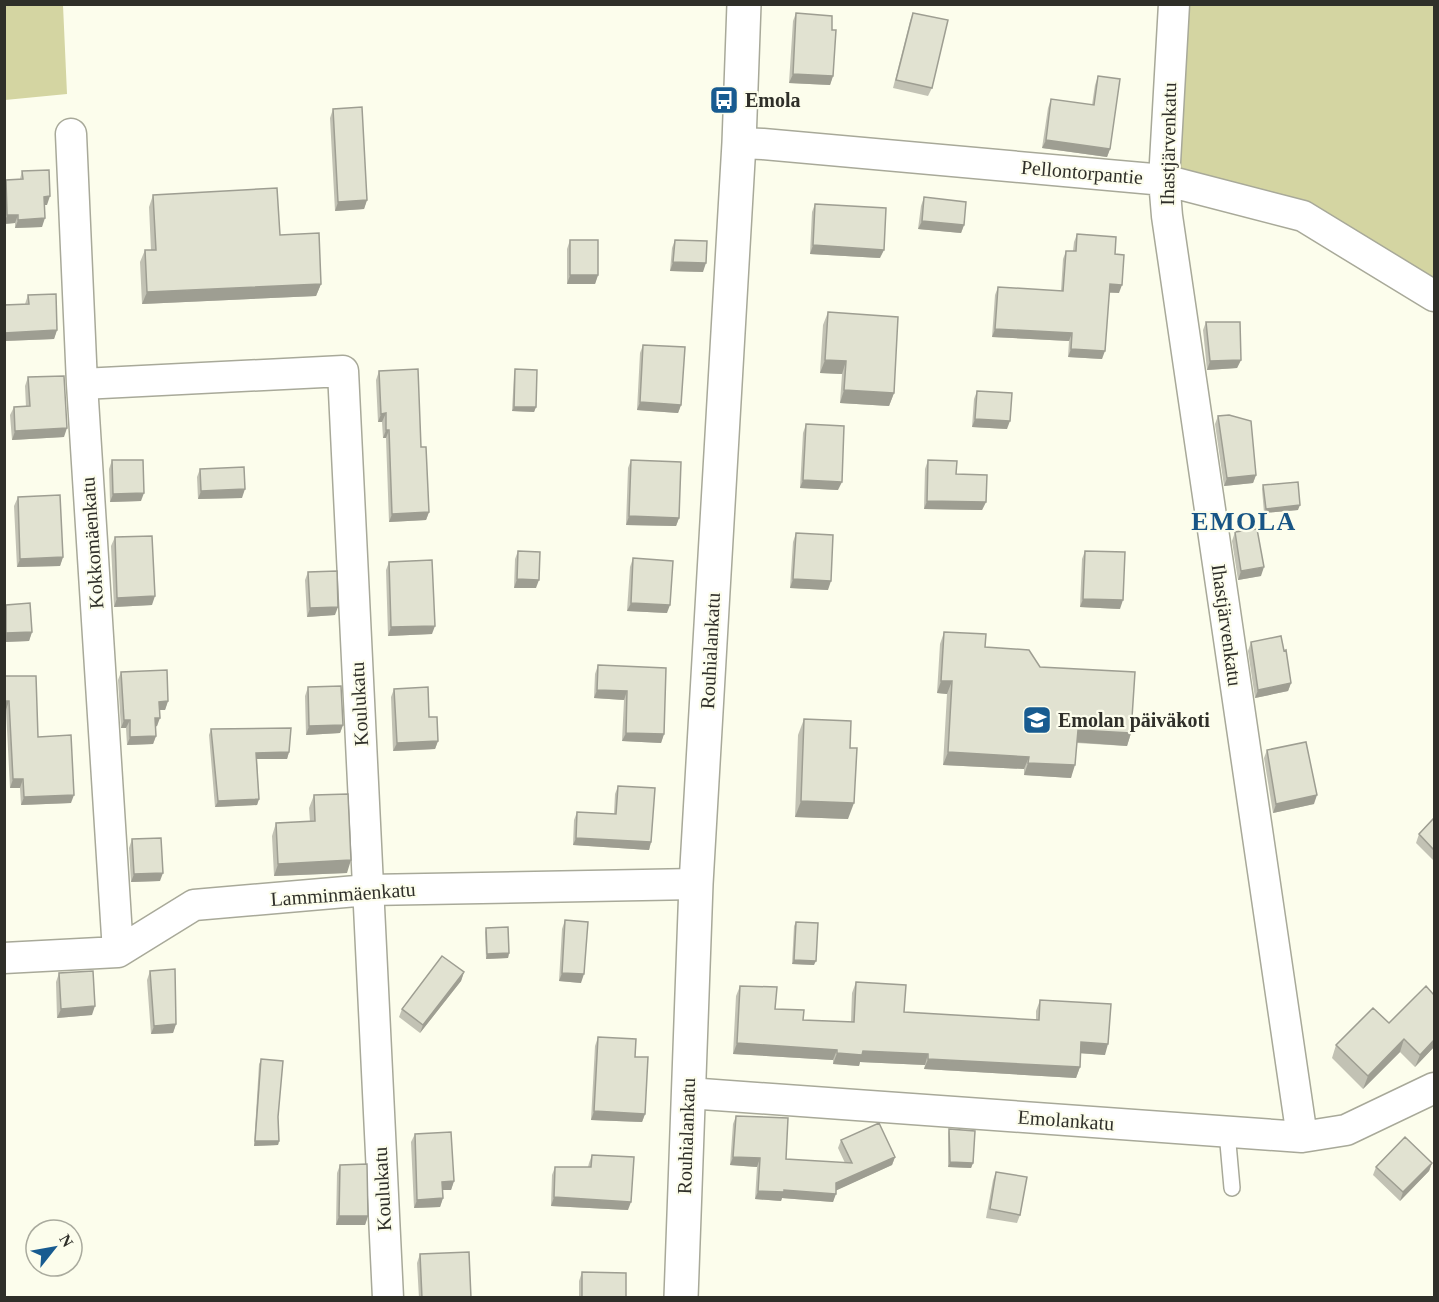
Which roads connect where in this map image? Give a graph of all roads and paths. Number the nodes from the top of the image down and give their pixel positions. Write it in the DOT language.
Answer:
graph roads {
  1 [pos="744,4"];
  2 [pos="1174,4"];
  3 [pos="71,134"];
  4 [pos="739,143"];
  5 [pos="1164,180"];
  6 [pos="1434,296"];
  7 [pos="82,384"];
  8 [pos="696,884"];
  9 [pos="368,890"];
  10 [pos="118,952"];
  11 [pos="4,958"];
  12 [pos="1434,1088"];
  13 [pos="688,1092"];
  14 [pos="1227,1132"];
  15 [pos="1302,1137"];
  16 [pos="1232,1188"];
  17 [pos="388,1298"];
  18 [pos="681,1298"];
  1 -- 4 [label="street, Rouhialankatu"];
  2 -- 5 [label="street, Ihastjärvenkatu"];
  3 -- 7 [label="street, Kokkomäenkatu"];
  4 -- 5 [label="street, Pellontorpantie"];
  4 -- 8 [label="street, Rouhialankatu"];
  5 -- 6 [label="street, Pellontorpantie"];
  5 -- 15 [label="street, Ihastjärvenkatu"];
  7 -- 9 [label="street, Koulukatu"];
  7 -- 10 [label="street, Kokkomäenkatu"];
  8 -- 9 [label="street, Lamminmäenkatu"];
  8 -- 13 [label="street, Rouhialankatu"];
  9 -- 10 [label="street, Lamminmäenkatu"];
  9 -- 17 [label="street, Koulukatu"];
  10 -- 11 [label="street, Lamminmäenkatu"];
  12 -- 15 [label="street, Emolankatu"];
  13 -- 14 [label="street, Emolankatu"];
  13 -- 18 [label="street, Rouhialankatu"];
  14 -- 15 [label="street, Emolankatu"];
  14 -- 16 [label="lane"];
}
